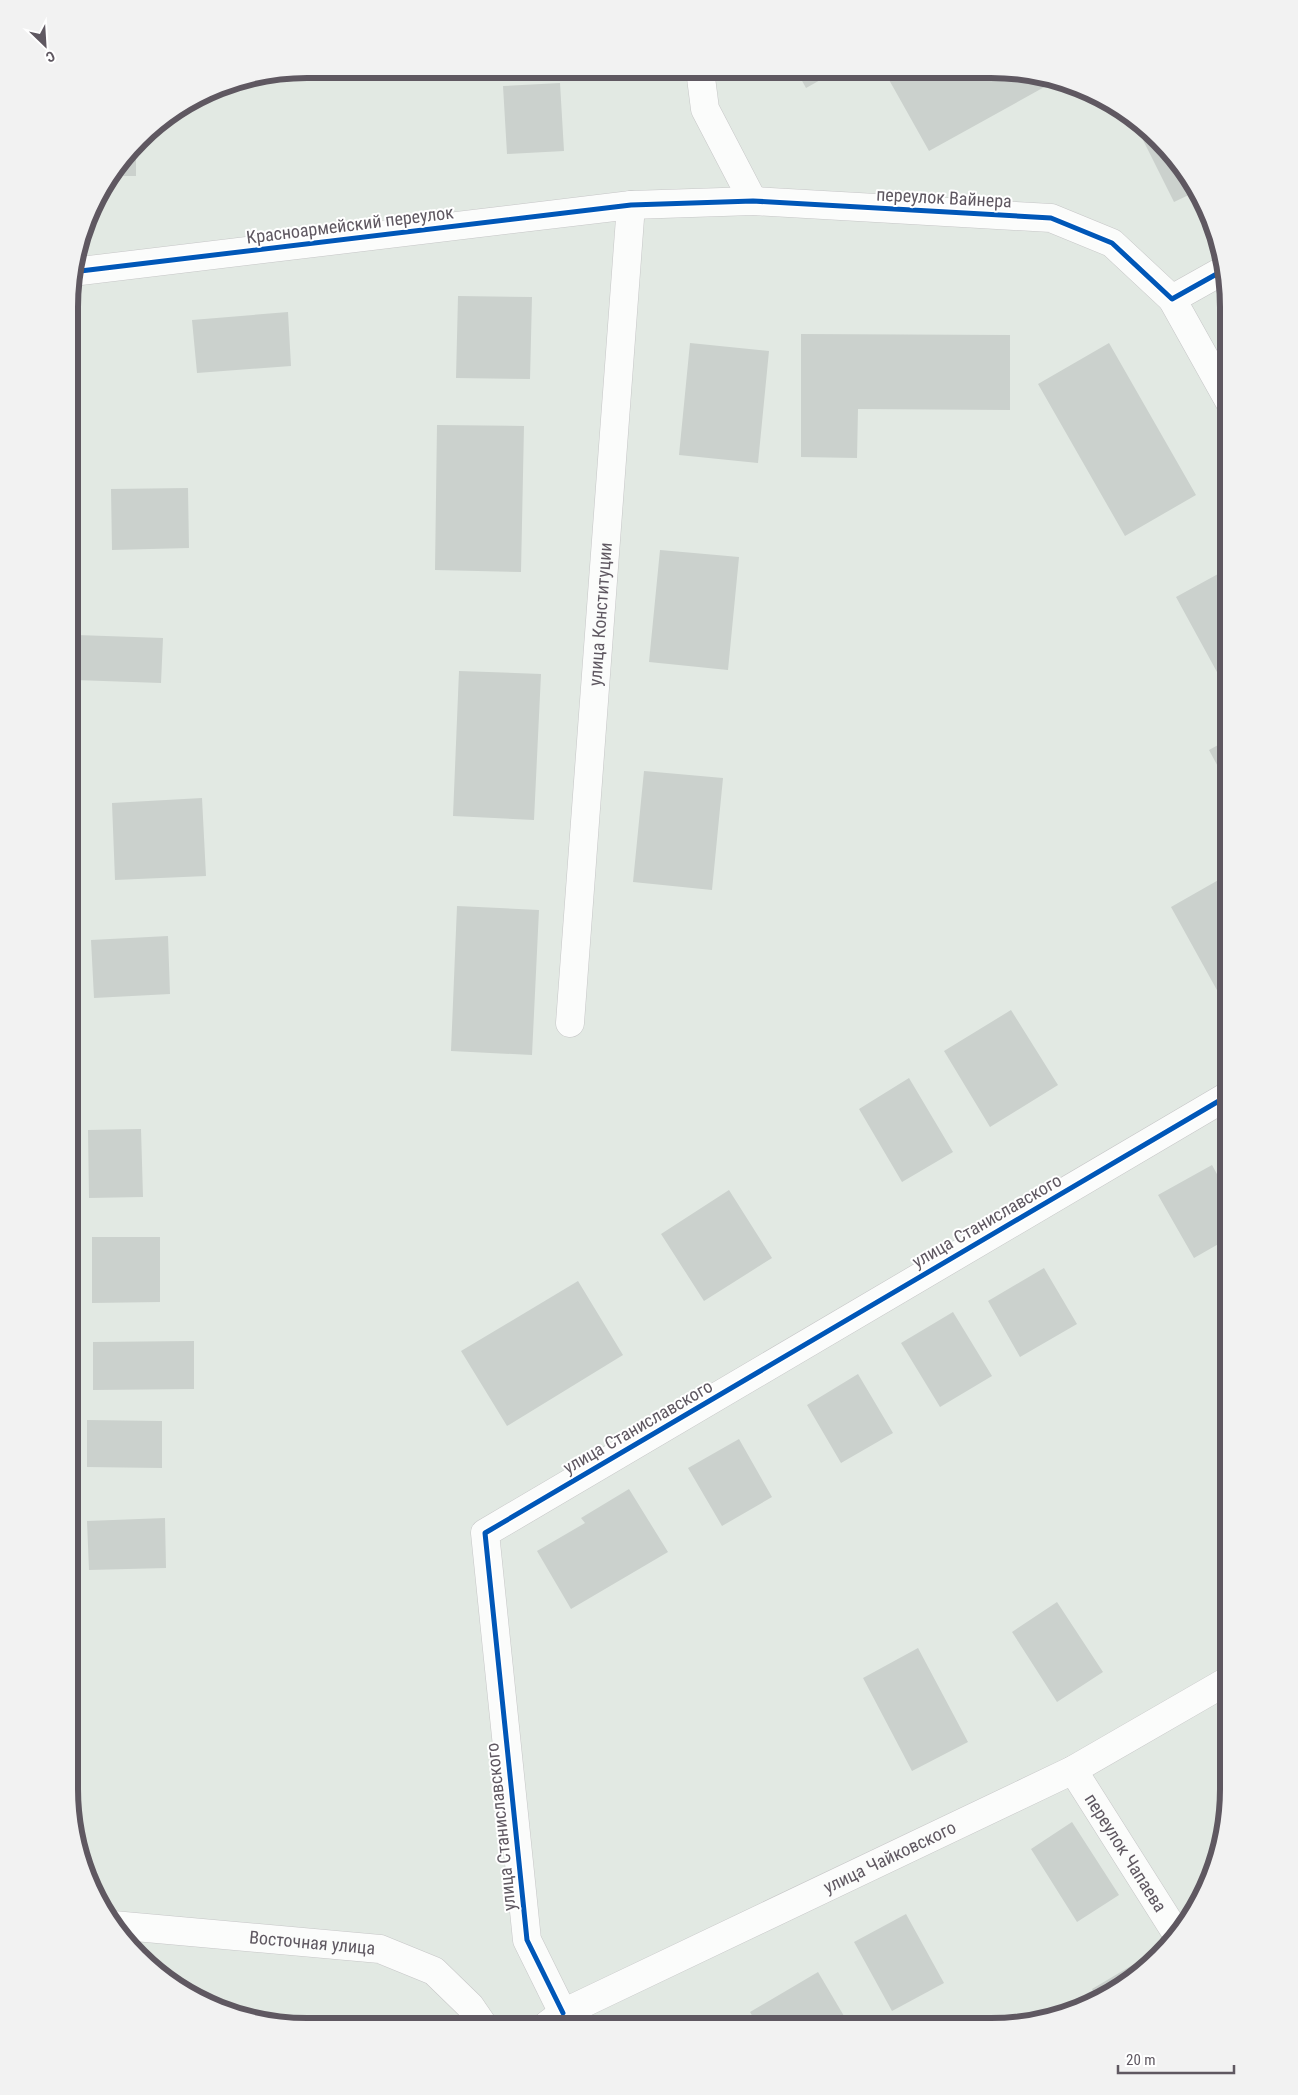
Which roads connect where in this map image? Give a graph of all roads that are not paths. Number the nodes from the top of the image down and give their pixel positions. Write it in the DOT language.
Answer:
graph roads {
  1 [pos="701,78"];
  2 [pos="753,201"];
  3 [pos="630,205"];
  4 [pos="80,271"];
  5 [pos="1218,273"];
  6 [pos="1172,299"];
  7 [pos="1220,385"];
  8 [pos="570,1023"];
  9 [pos="1220,1100"];
  10 [pos="1220,1685"];
  11 [pos="1073,1770"];
  12 [pos="123,1926"];
  13 [pos="1173,1928"];
  14 [pos="479,2018"];
  15 [pos="555,2018"];
  16 [pos="557,2018"];
  1 -- 2 [label="street"];
  2 -- 3 [label="street, переулок Вайнера"];
  2 -- 6 [label="street, переулок Вайнера"];
  3 -- 4 [label="street, Красноармейский переулок"];
  3 -- 8 [label="street, улица Конституции"];
  5 -- 6 [label="street"];
  6 -- 7 [label="street, переулок Вайнера"];
  9 -- 15 [label="street, улица Станиславского"];
  10 -- 11 [label="street, улица Чайковского"];
  11 -- 13 [label="street, переулок Чапаева"];
  11 -- 16 [label="street, улица Чайковского"];
  12 -- 14 [label="street, Восточная улица"];
}
